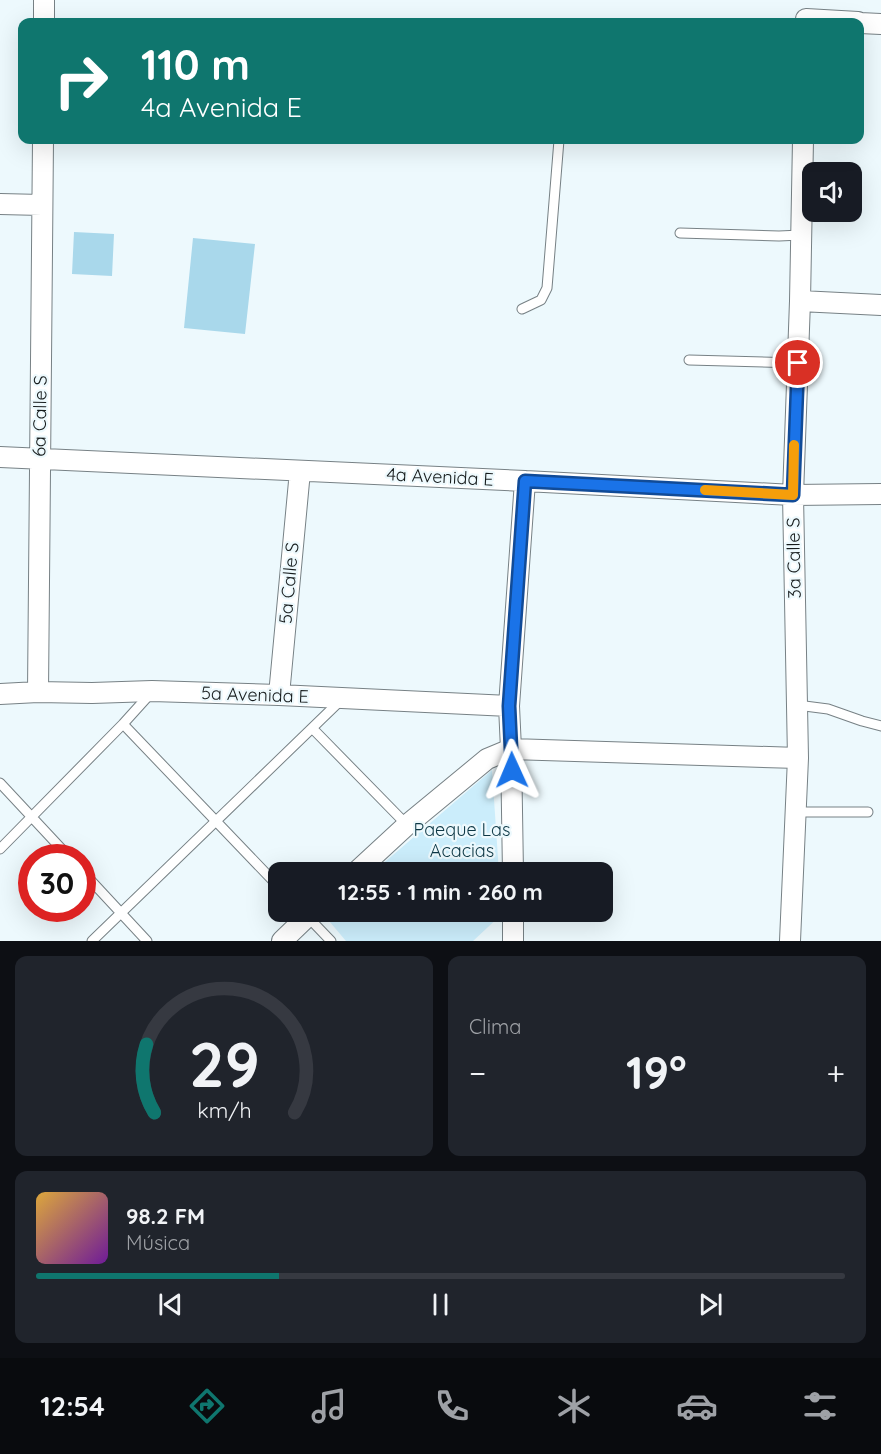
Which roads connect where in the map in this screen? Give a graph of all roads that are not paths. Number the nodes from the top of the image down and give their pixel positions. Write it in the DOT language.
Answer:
graph roads {
  1 [pos="44,0"];
  2 [pos="806,14"];
  3 [pos="44,18"];
  4 [pos="832,18"];
  5 [pos="864,22"];
  6 [pos="881,24"];
  7 [pos="43,144"];
  8 [pos="559,144"];
  9 [pos="803,144"];
  10 [pos="0,204"];
  11 [pos="42,205"];
  12 [pos="680,233"];
  13 [pos="801,236"];
  14 [pos="800,301"];
  15 [pos="881,305"];
  16 [pos="522,309"];
  17 [pos="689,360"];
  18 [pos="798,363"];
  19 [pos="0,457"];
  20 [pos="40,459"];
  21 [pos="300,471"];
  22 [pos="525,481"];
  23 [pos="881,494"];
  24 [pos="793,495"];
  25 [pos="152,691"];
  26 [pos="38,692"];
  27 [pos="0,694"];
  28 [pos="279,695"];
  29 [pos="342,698"];
  30 [pos="797,705"];
  31 [pos="509,706"];
  32 [pos="123,724"];
  33 [pos="881,726"];
  34 [pos="312,728"];
  35 [pos="511,749"];
  36 [pos="798,758"];
  37 [pos="0,783"];
  38 [pos="795,812"];
  39 [pos="868,812"];
  40 [pos="32,818"];
  41 [pos="216,820"];
  42 [pos="406,825"];
  43 [pos="57,844"];
  44 [pos="0,849"];
  45 [pos="367,862"];
  46 [pos="513,862"];
  47 [pos="268,874"];
  48 [pos="96,886"];
  49 [pos="121,912"];
  50 [pos="300,922"];
  51 [pos="315,922"];
  52 [pos="513,926"];
  53 [pos="92,941"];
  54 [pos="147,941"];
  55 [pos="282,941"];
  56 [pos="331,941"];
  57 [pos="495,941"];
  58 [pos="790,941"];
  1 -- 3 [label="street"];
  2 -- 4 [label="street"];
  5 -- 6 [label="street"];
  7 -- 11 [label="street, 6a Calle S"];
  8 -- 16 [label="lane"];
  9 -- 13 [label="street, 3a Calle S"];
  10 -- 11 [label="street"];
  11 -- 20 [label="street, 6a Calle S"];
  12 -- 13 [label="lane"];
  13 -- 14 [label="street, 3a Calle S"];
  14 -- 15 [label="street"];
  14 -- 18 [label="street, 3a Calle S"];
  17 -- 18 [label="lane"];
  18 -- 24 [label="street, 3a Calle S"];
  19 -- 20 [label="street, 4a Avenida E"];
  20 -- 21 [label="street, 4a Avenida E"];
  20 -- 26 [label="street, 6a Calle S"];
  21 -- 22 [label="street, 4a Avenida E"];
  21 -- 28 [label="street, 5a Calle S"];
  22 -- 24 [label="street, 4a Avenida E"];
  22 -- 31 [label="street"];
  23 -- 24 [label="street, 4a Avenida E"];
  24 -- 30 [label="street, 3a Calle S"];
  25 -- 26 [label="street, 5a Avenida E"];
  25 -- 28 [label="street, 5a Avenida E"];
  25 -- 32 [label="lane"];
  26 -- 27 [label="street, 5a Avenida E"];
  28 -- 29 [label="street, 5a Avenida E"];
  29 -- 31 [label="street, 5a Avenida E"];
  29 -- 34 [label="lane"];
  30 -- 33 [label="lane"];
  30 -- 36 [label="street, 3a Calle S"];
  31 -- 35 [label="street"];
  32 -- 40 [label="lane"];
  32 -- 41 [label="lane"];
  34 -- 41 [label="lane"];
  34 -- 42 [label="lane"];
  35 -- 36 [label="street"];
  35 -- 42 [label="street"];
  35 -- 46 [label="street"];
  36 -- 38 [label="street, 3a Calle S"];
  37 -- 40 [label="lane"];
  38 -- 39 [label="lane"];
  38 -- 58 [label="street, 3a Calle S"];
  40 -- 43 [label="lane"];
  40 -- 44 [label="lane"];
  41 -- 47 [label="lane"];
  41 -- 49 [label="lane"];
  42 -- 45 [label="street"];
  48 -- 49 [label="lane"];
  49 -- 53 [label="lane"];
  49 -- 54 [label="lane"];
  50 -- 55 [label="street"];
  51 -- 56 [label="lane"];
  52 -- 57 [label="street"];
}
